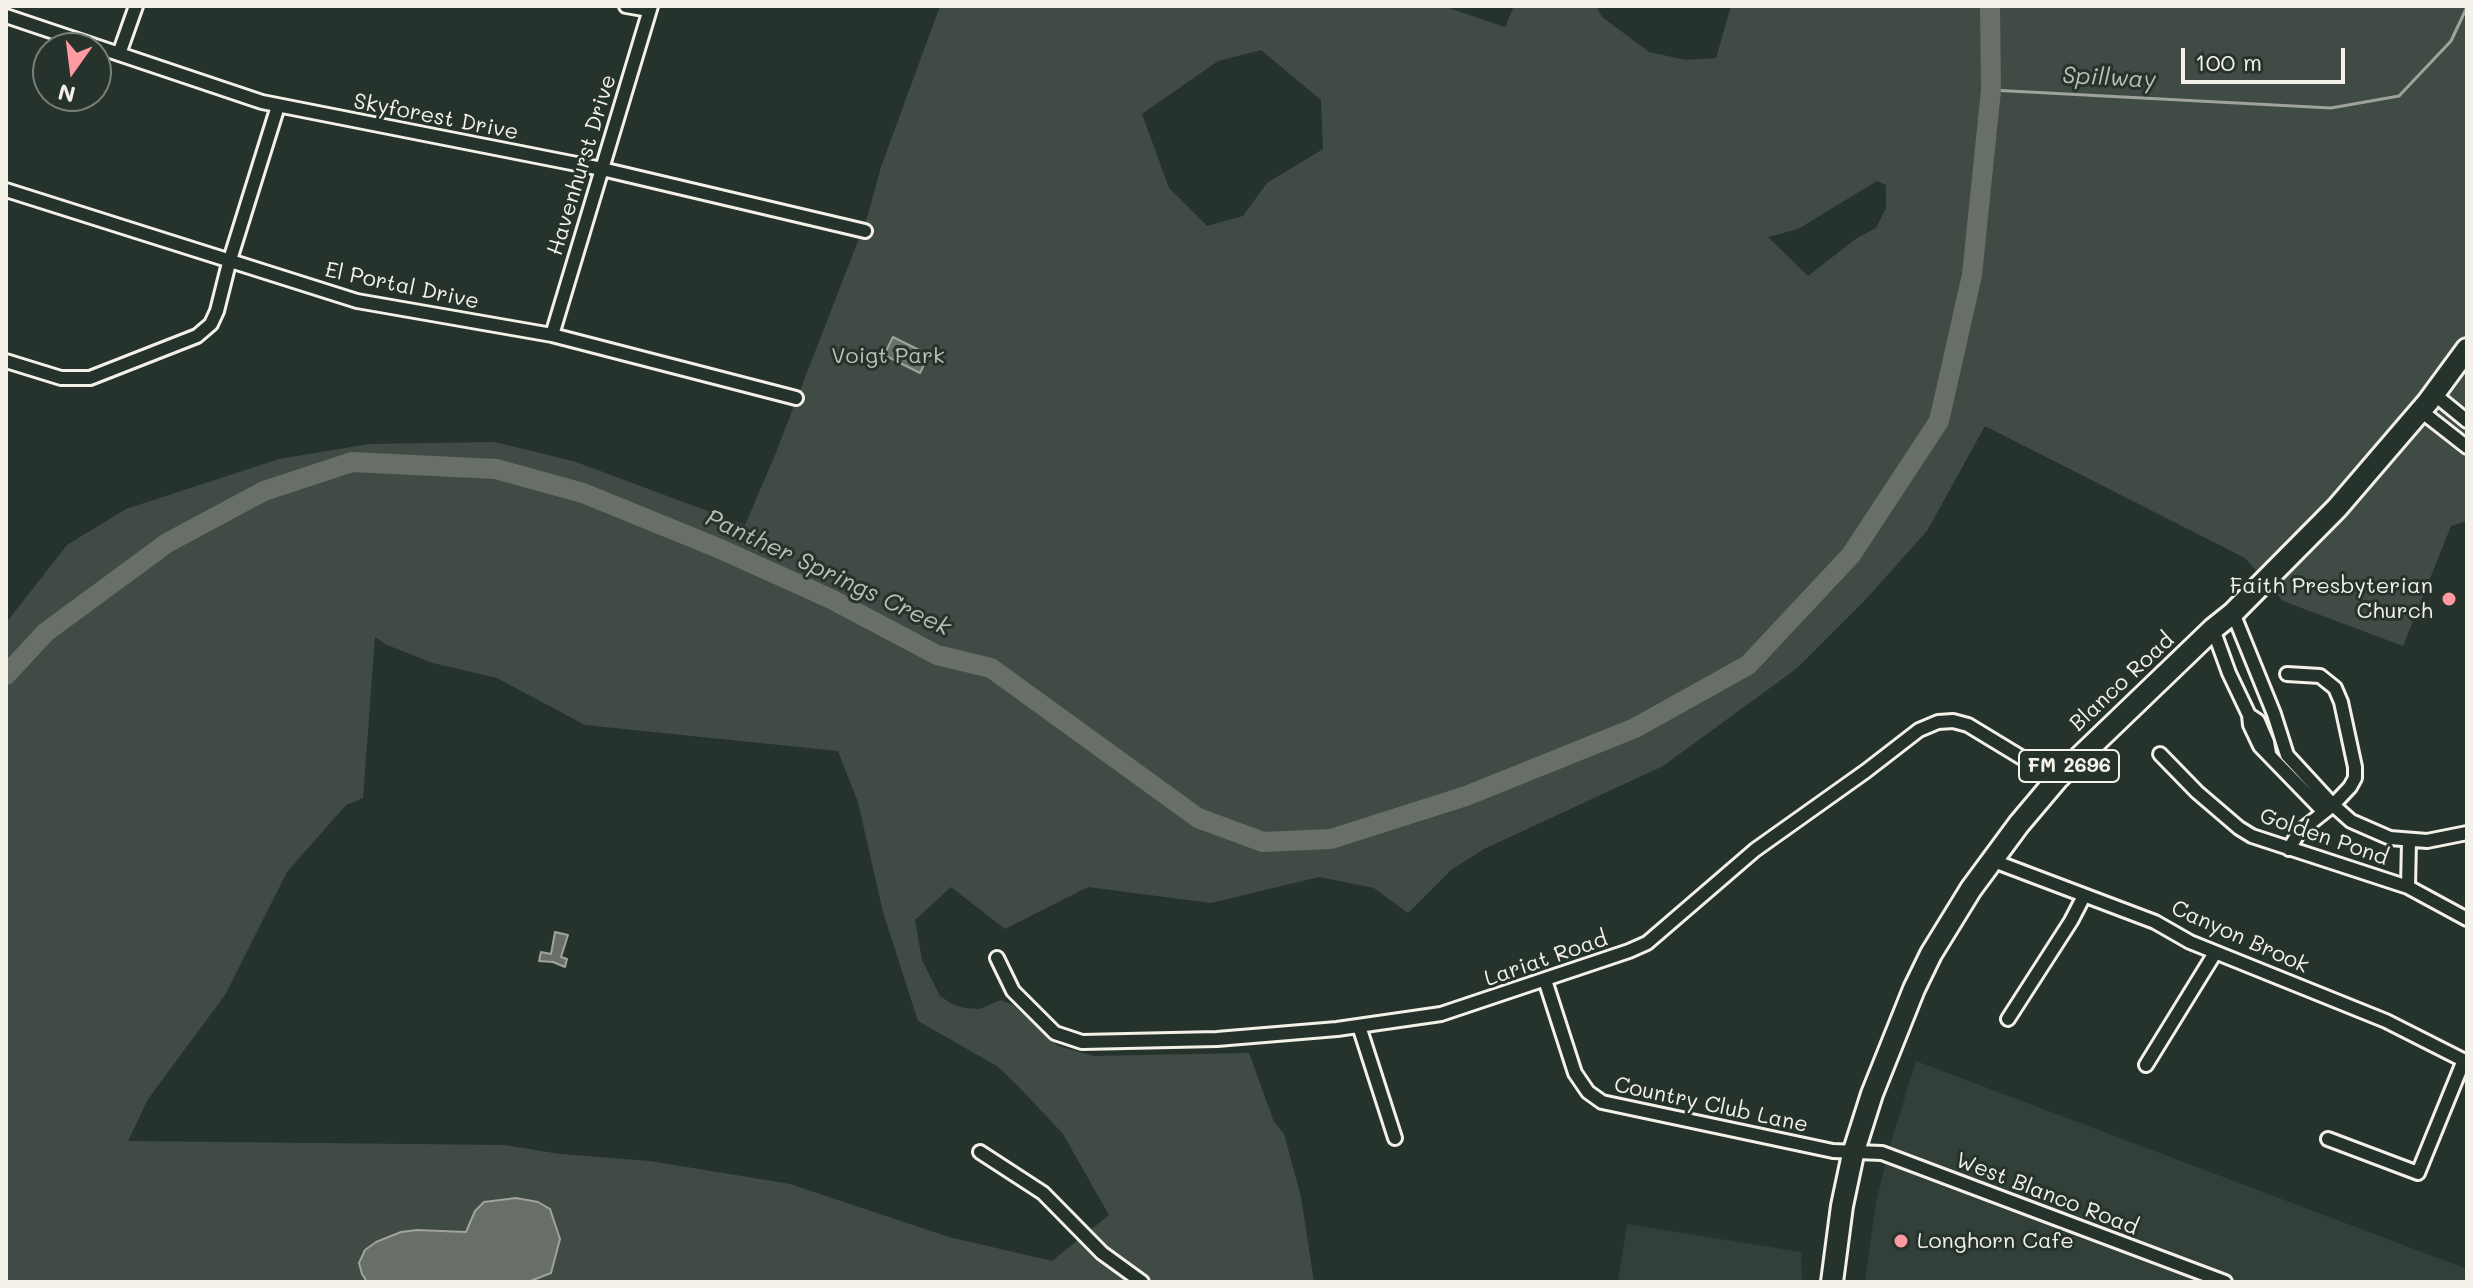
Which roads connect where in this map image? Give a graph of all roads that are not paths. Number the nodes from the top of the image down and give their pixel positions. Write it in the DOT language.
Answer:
graph roads {
  1 [pos="136,6"];
  2 [pos="626,6"];
  3 [pos="650,8"];
  4 [pos="6,16"];
  5 [pos="119,54"];
  6 [pos="278,106"];
  7 [pos="602,169"];
  8 [pos="6,190"];
  9 [pos="865,231"];
  10 [pos="229,263"];
  11 [pos="552,335"];
  12 [pos="2467,349"];
  13 [pos="6,361"];
  14 [pos="2434,394"];
  15 [pos="796,398"];
  16 [pos="2421,411"];
  17 [pos="2467,421"];
  18 [pos="2467,447"];
  19 [pos="2233,613"];
  20 [pos="2213,629"];
  21 [pos="2287,674"];
  22 [pos="2160,754"];
  23 [pos="2057,779"];
  24 [pos="2329,808"];
  25 [pos="2467,833"];
  26 [pos="2409,841"];
  27 [pos="2289,849"];
  28 [pos="1991,860"];
  29 [pos="2408,887"];
  30 [pos="2084,896"];
  31 [pos="2467,919"];
  32 [pos="2215,953"];
  33 [pos="997,958"];
  34 [pos="1545,980"];
  35 [pos="2008,1019"];
  36 [pos="1359,1026"];
  37 [pos="2466,1061"];
  38 [pos="2146,1065"];
  39 [pos="1395,1138"];
  40 [pos="2328,1139"];
  41 [pos="980,1152"];
  42 [pos="1853,1154"];
  43 [pos="1142,1282"];
  44 [pos="1832,1282"];
  45 [pos="2225,1282"];
  1 -- 5 [label="street"];
  2 -- 3 [label="street"];
  3 -- 7 [label="street, Havenhurst Drive"];
  4 -- 5 [label="street, Skyforest Drive"];
  5 -- 6 [label="street, Skyforest Drive"];
  6 -- 7 [label="street, Skyforest Drive"];
  6 -- 10 [label="street"];
  7 -- 9 [label="street, Skyforest Drive"];
  7 -- 11 [label="street, Havenhurst Drive"];
  8 -- 10 [label="street, El Portal Drive"];
  10 -- 11 [label="street, El Portal Drive"];
  10 -- 13 [label="street"];
  11 -- 15 [label="street, El Portal Drive"];
  12 -- 14 [label="main road, Blanco Road / FM 2696"];
  14 -- 16 [label="main road, Blanco Road / FM 2696"];
  14 -- 17 [label="street"];
  16 -- 18 [label="street"];
  16 -- 19 [label="main road, Blanco Road / FM 2696"];
  19 -- 20 [label="main road, Blanco Road / FM 2696"];
  19 -- 24 [label="street"];
  20 -- 23 [label="main road, Blanco Road / FM 2696"];
  20 -- 24 [label="street"];
  21 -- 24 [label="street"];
  22 -- 27 [label="street, Golden Pond"];
  23 -- 28 [label="main road, Blanco Road / FM 2696"];
  23 -- 34 [label="street, Lariat Road"];
  24 -- 26 [label="street"];
  24 -- 27 [label="street"];
  25 -- 26 [label="street"];
  26 -- 29 [label="street, Golden Pond"];
  27 -- 29 [label="street, Golden Pond"];
  28 -- 30 [label="street, Canyon Brook"];
  28 -- 42 [label="main road, Blanco Road / FM 2696"];
  29 -- 31 [label="street, Golden Pond"];
  30 -- 32 [label="street, Canyon Brook"];
  30 -- 35 [label="street"];
  32 -- 37 [label="street, Canyon Brook"];
  32 -- 38 [label="street"];
  33 -- 36 [label="street, Lariat Road"];
  34 -- 36 [label="street, Lariat Road"];
  34 -- 42 [label="street, Country Club Lane"];
  36 -- 39 [label="street"];
  37 -- 40 [label="street"];
  41 -- 43 [label="street"];
  42 -- 44 [label="main road, Blanco Road / FM 2696"];
  42 -- 45 [label="street, West Blanco Road"];
}
